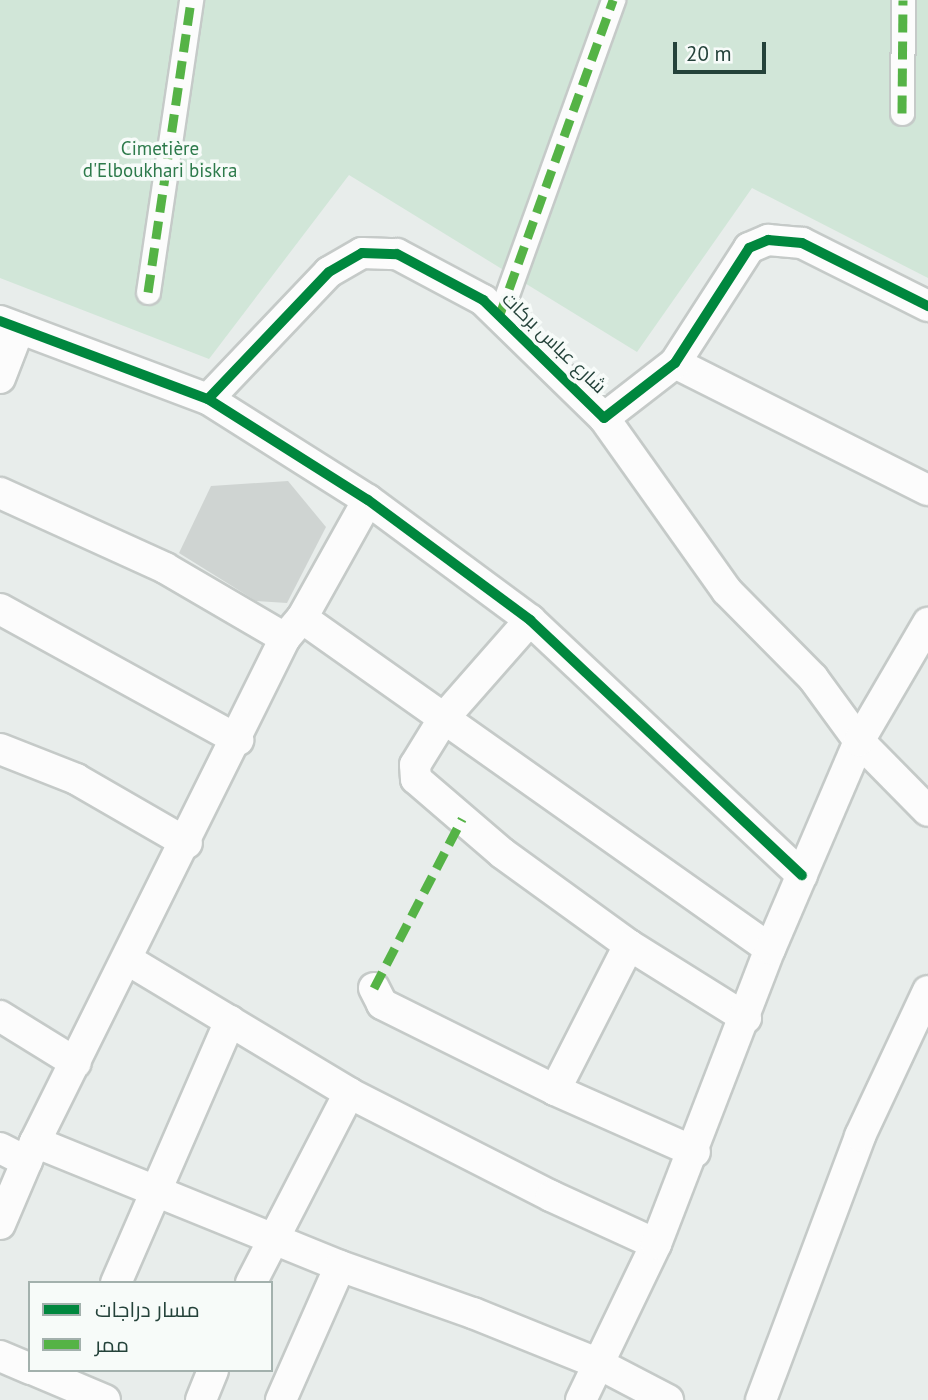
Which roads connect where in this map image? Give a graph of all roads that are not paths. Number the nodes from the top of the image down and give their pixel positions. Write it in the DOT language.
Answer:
graph roads {
  1 [pos="191,0"];
  2 [pos="613,0"];
  3 [pos="903,0"];
  4 [pos="902,113"];
  5 [pos="148,292"];
  6 [pos="928,306"];
  7 [pos="500,314"];
  8 [pos="10,325"];
  9 [pos="675,363"];
  10 [pos="0,378"];
  11 [pos="208,399"];
  12 [pos="604,418"];
  13 [pos="928,490"];
  14 [pos="0,493"];
  15 [pos="368,500"];
  16 [pos="0,609"];
  17 [pos="530,620"];
  18 [pos="928,623"];
  19 [pos="293,628"];
  20 [pos="444,718"];
  21 [pos="238,740"];
  22 [pos="859,741"];
  23 [pos="0,749"];
  24 [pos="928,811"];
  25 [pos="187,843"];
  26 [pos="802,875"];
  27 [pos="629,945"];
  28 [pos="771,949"];
  29 [pos="128,960"];
  30 [pos="374,988"];
  31 [pos="928,991"];
  32 [pos="0,1016"];
  33 [pos="746,1018"];
  34 [pos="230,1021"];
  35 [pos="76,1063"];
  36 [pos="555,1090"];
  37 [pos="349,1093"];
  38 [pos="0,1148"];
  39 [pos="31,1152"];
  40 [pos="695,1152"];
  41 [pos="158,1192"];
  42 [pos="0,1224"];
  43 [pos="271,1237"];
  44 [pos="656,1244"];
  45 [pos="340,1266"];
  46 [pos="117,1281"];
  47 [pos="252,1281"];
  48 [pos="0,1356"];
  49 [pos="599,1364"];
  50 [pos="28,1367"];
  51 [pos="39,1372"];
  52 [pos="212,1372"];
  53 [pos="70,1385"];
  54 [pos="105,1400"];
  55 [pos="201,1400"];
  56 [pos="281,1400"];
  57 [pos="581,1400"];
  58 [pos="668,1400"];
  59 [pos="761,1400"];
  1 -- 5 [label="street"];
  2 -- 7 [label="street"];
  3 -- 4 [label="street"];
  6 -- 9 [label="street, شارع عباس بركات"];
  7 -- 11 [label="street, شارع عباس بركات"];
  7 -- 12 [label="street, شارع عباس بركات"];
  8 -- 10 [label="street"];
  8 -- 11 [label="street"];
  9 -- 12 [label="street, شارع عباس بركات"];
  9 -- 13 [label="street"];
  11 -- 15 [label="street"];
  12 -- 22 [label="street"];
  14 -- 19 [label="street"];
  15 -- 17 [label="street"];
  15 -- 19 [label="street"];
  16 -- 21 [label="street"];
  17 -- 20 [label="street"];
  17 -- 26 [label="street"];
  18 -- 22 [label="street"];
  19 -- 20 [label="street"];
  19 -- 21 [label="street"];
  20 -- 27 [label="street"];
  20 -- 28 [label="street"];
  21 -- 25 [label="street"];
  22 -- 24 [label="street"];
  22 -- 26 [label="street"];
  23 -- 25 [label="street"];
  25 -- 29 [label="street"];
  26 -- 28 [label="street"];
  27 -- 33 [label="street"];
  27 -- 36 [label="street"];
  28 -- 33 [label="street"];
  29 -- 34 [label="street"];
  29 -- 35 [label="street"];
  30 -- 36 [label="street"];
  31 -- 59 [label="street"];
  32 -- 35 [label="street"];
  33 -- 40 [label="street"];
  34 -- 37 [label="street"];
  34 -- 41 [label="street"];
  35 -- 39 [label="street"];
  36 -- 40 [label="street"];
  37 -- 43 [label="street"];
  37 -- 44 [label="street"];
  38 -- 39 [label="street"];
  39 -- 41 [label="street"];
  39 -- 42 [label="street"];
  40 -- 44 [label="street"];
  41 -- 43 [label="street"];
  41 -- 46 [label="street"];
  43 -- 45 [label="street"];
  43 -- 47 [label="street"];
  44 -- 49 [label="street"];
  45 -- 49 [label="street"];
  45 -- 56 [label="street"];
  48 -- 50 [label="street"];
  49 -- 57 [label="street"];
  49 -- 58 [label="street"];
  51 -- 53 [label="street"];
  52 -- 55 [label="street"];
  53 -- 54 [label="street"];
}
